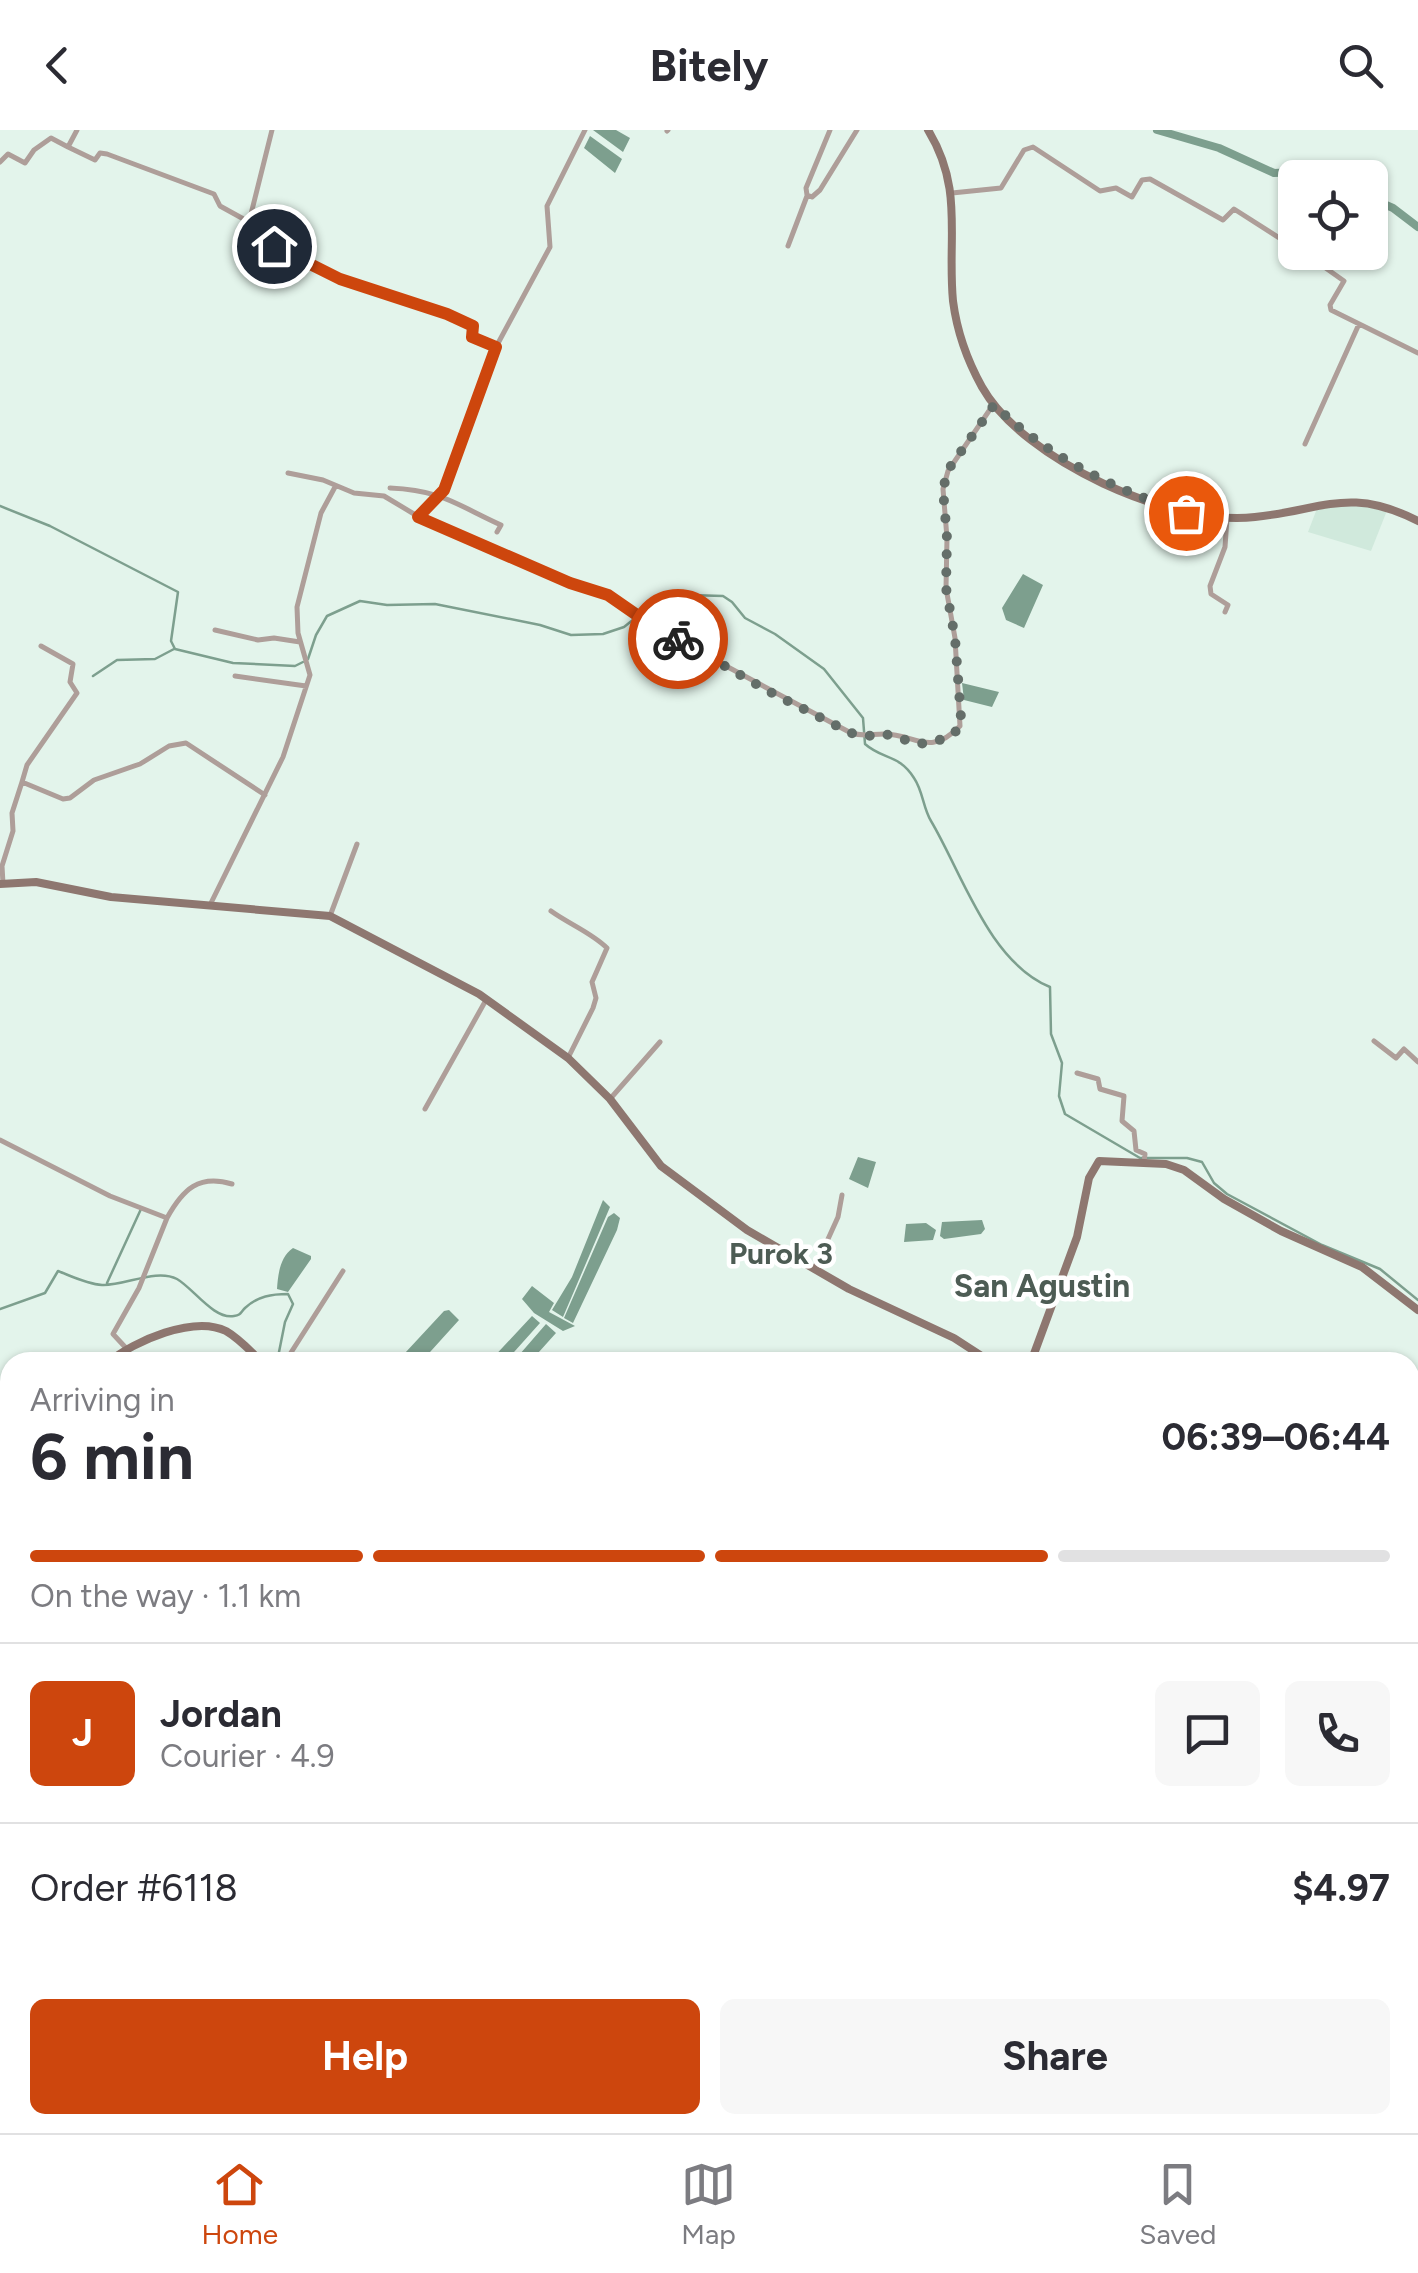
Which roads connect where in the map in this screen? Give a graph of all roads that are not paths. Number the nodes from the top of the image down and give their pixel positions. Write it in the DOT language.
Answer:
graph roads {
  1 [pos="77,130"];
  2 [pos="272,130"];
  3 [pos="585,130"];
  4 [pos="830,130"];
  5 [pos="857,130"];
  6 [pos="928,130"];
  7 [pos="68,147"];
  8 [pos="0,162"];
  9 [pos="952,193"];
  10 [pos="808,196"];
  11 [pos="249,222"];
  12 [pos="1278,237"];
  13 [pos="788,246"];
  14 [pos="1329,270"];
  15 [pos="1359,324"];
  16 [pos="496,347"];
  17 [pos="1418,353"];
  18 [pos="994,405"];
  19 [pos="1304,444"];
  20 [pos="288,473"];
  21 [pos="335,487"];
  22 [pos="390,488"];
  23 [pos="438,498"];
  24 [pos="418,517"];
  25 [pos="1226,518"];
  26 [pos="1418,521"];
  27 [pos="498,532"];
  28 [pos="1225,612"];
  29 [pos="215,630"];
  30 [pos="300,642"];
  31 [pos="41,646"];
  32 [pos="234,676"];
  33 [pos="306,686"];
  34 [pos="22,782"];
  35 [pos="265,796"];
  36 [pos="357,844"];
  37 [pos="2,884"];
  38 [pos="209,907"];
  39 [pos="551,911"];
  40 [pos="330,916"];
  41 [pos="486,1000"];
  42 [pos="1374,1041"];
  43 [pos="660,1042"];
  44 [pos="568,1058"];
  45 [pos="1418,1062"];
  46 [pos="1077,1072"];
  47 [pos="610,1099"];
  48 [pos="425,1108"];
  49 [pos="0,1140"];
  50 [pos="1145,1158"];
  51 [pos="232,1184"];
  52 [pos="842,1194"];
  53 [pos="167,1218"];
  54 [pos="814,1270"];
  55 [pos="343,1271"];
  56 [pos="1418,1310"];
  57 [pos="126,1348"];
  58 [pos="121,1352"];
  59 [pos="251,1352"];
  60 [pos="291,1352"];
  61 [pos="976,1352"];
  62 [pos="1035,1352"];
  1 -- 7 [label="street"];
  2 -- 11 [label="street"];
  3 -- 16 [label="street"];
  4 -- 10 [label="street"];
  5 -- 10 [label="street"];
  6 -- 9 [label="street"];
  7 -- 8 [label="street"];
  7 -- 11 [label="street"];
  9 -- 12 [label="street"];
  9 -- 18 [label="street"];
  10 -- 13 [label="street"];
  11 -- 16 [label="street"];
  14 -- 15 [label="street"];
  15 -- 17 [label="street"];
  15 -- 19 [label="street"];
  16 -- 23 [label="street"];
  18 -- 24 [label="street"];
  18 -- 25 [label="street"];
  20 -- 21 [label="street"];
  21 -- 24 [label="street"];
  21 -- 30 [label="street"];
  22 -- 23 [label="street"];
  23 -- 24 [label="street"];
  23 -- 27 [label="street"];
  25 -- 26 [label="street"];
  25 -- 28 [label="street"];
  29 -- 30 [label="street"];
  30 -- 33 [label="street"];
  31 -- 34 [label="street"];
  32 -- 33 [label="street"];
  33 -- 35 [label="street"];
  34 -- 35 [label="street"];
  34 -- 37 [label="street"];
  35 -- 38 [label="street"];
  36 -- 40 [label="street"];
  37 -- 38 [label="street"];
  38 -- 40 [label="street"];
  39 -- 44 [label="street"];
  40 -- 41 [label="street"];
  41 -- 44 [label="street"];
  41 -- 48 [label="street"];
  42 -- 45 [label="street"];
  43 -- 47 [label="street"];
  44 -- 47 [label="street"];
  46 -- 50 [label="street"];
  47 -- 54 [label="street"];
  49 -- 53 [label="street"];
  50 -- 56 [label="street"];
  50 -- 62 [label="street"];
  51 -- 53 [label="street"];
  52 -- 54 [label="street"];
  53 -- 57 [label="street"];
  54 -- 61 [label="street"];
  55 -- 60 [label="street"];
  57 -- 58 [label="street"];
  57 -- 59 [label="street"];
}
